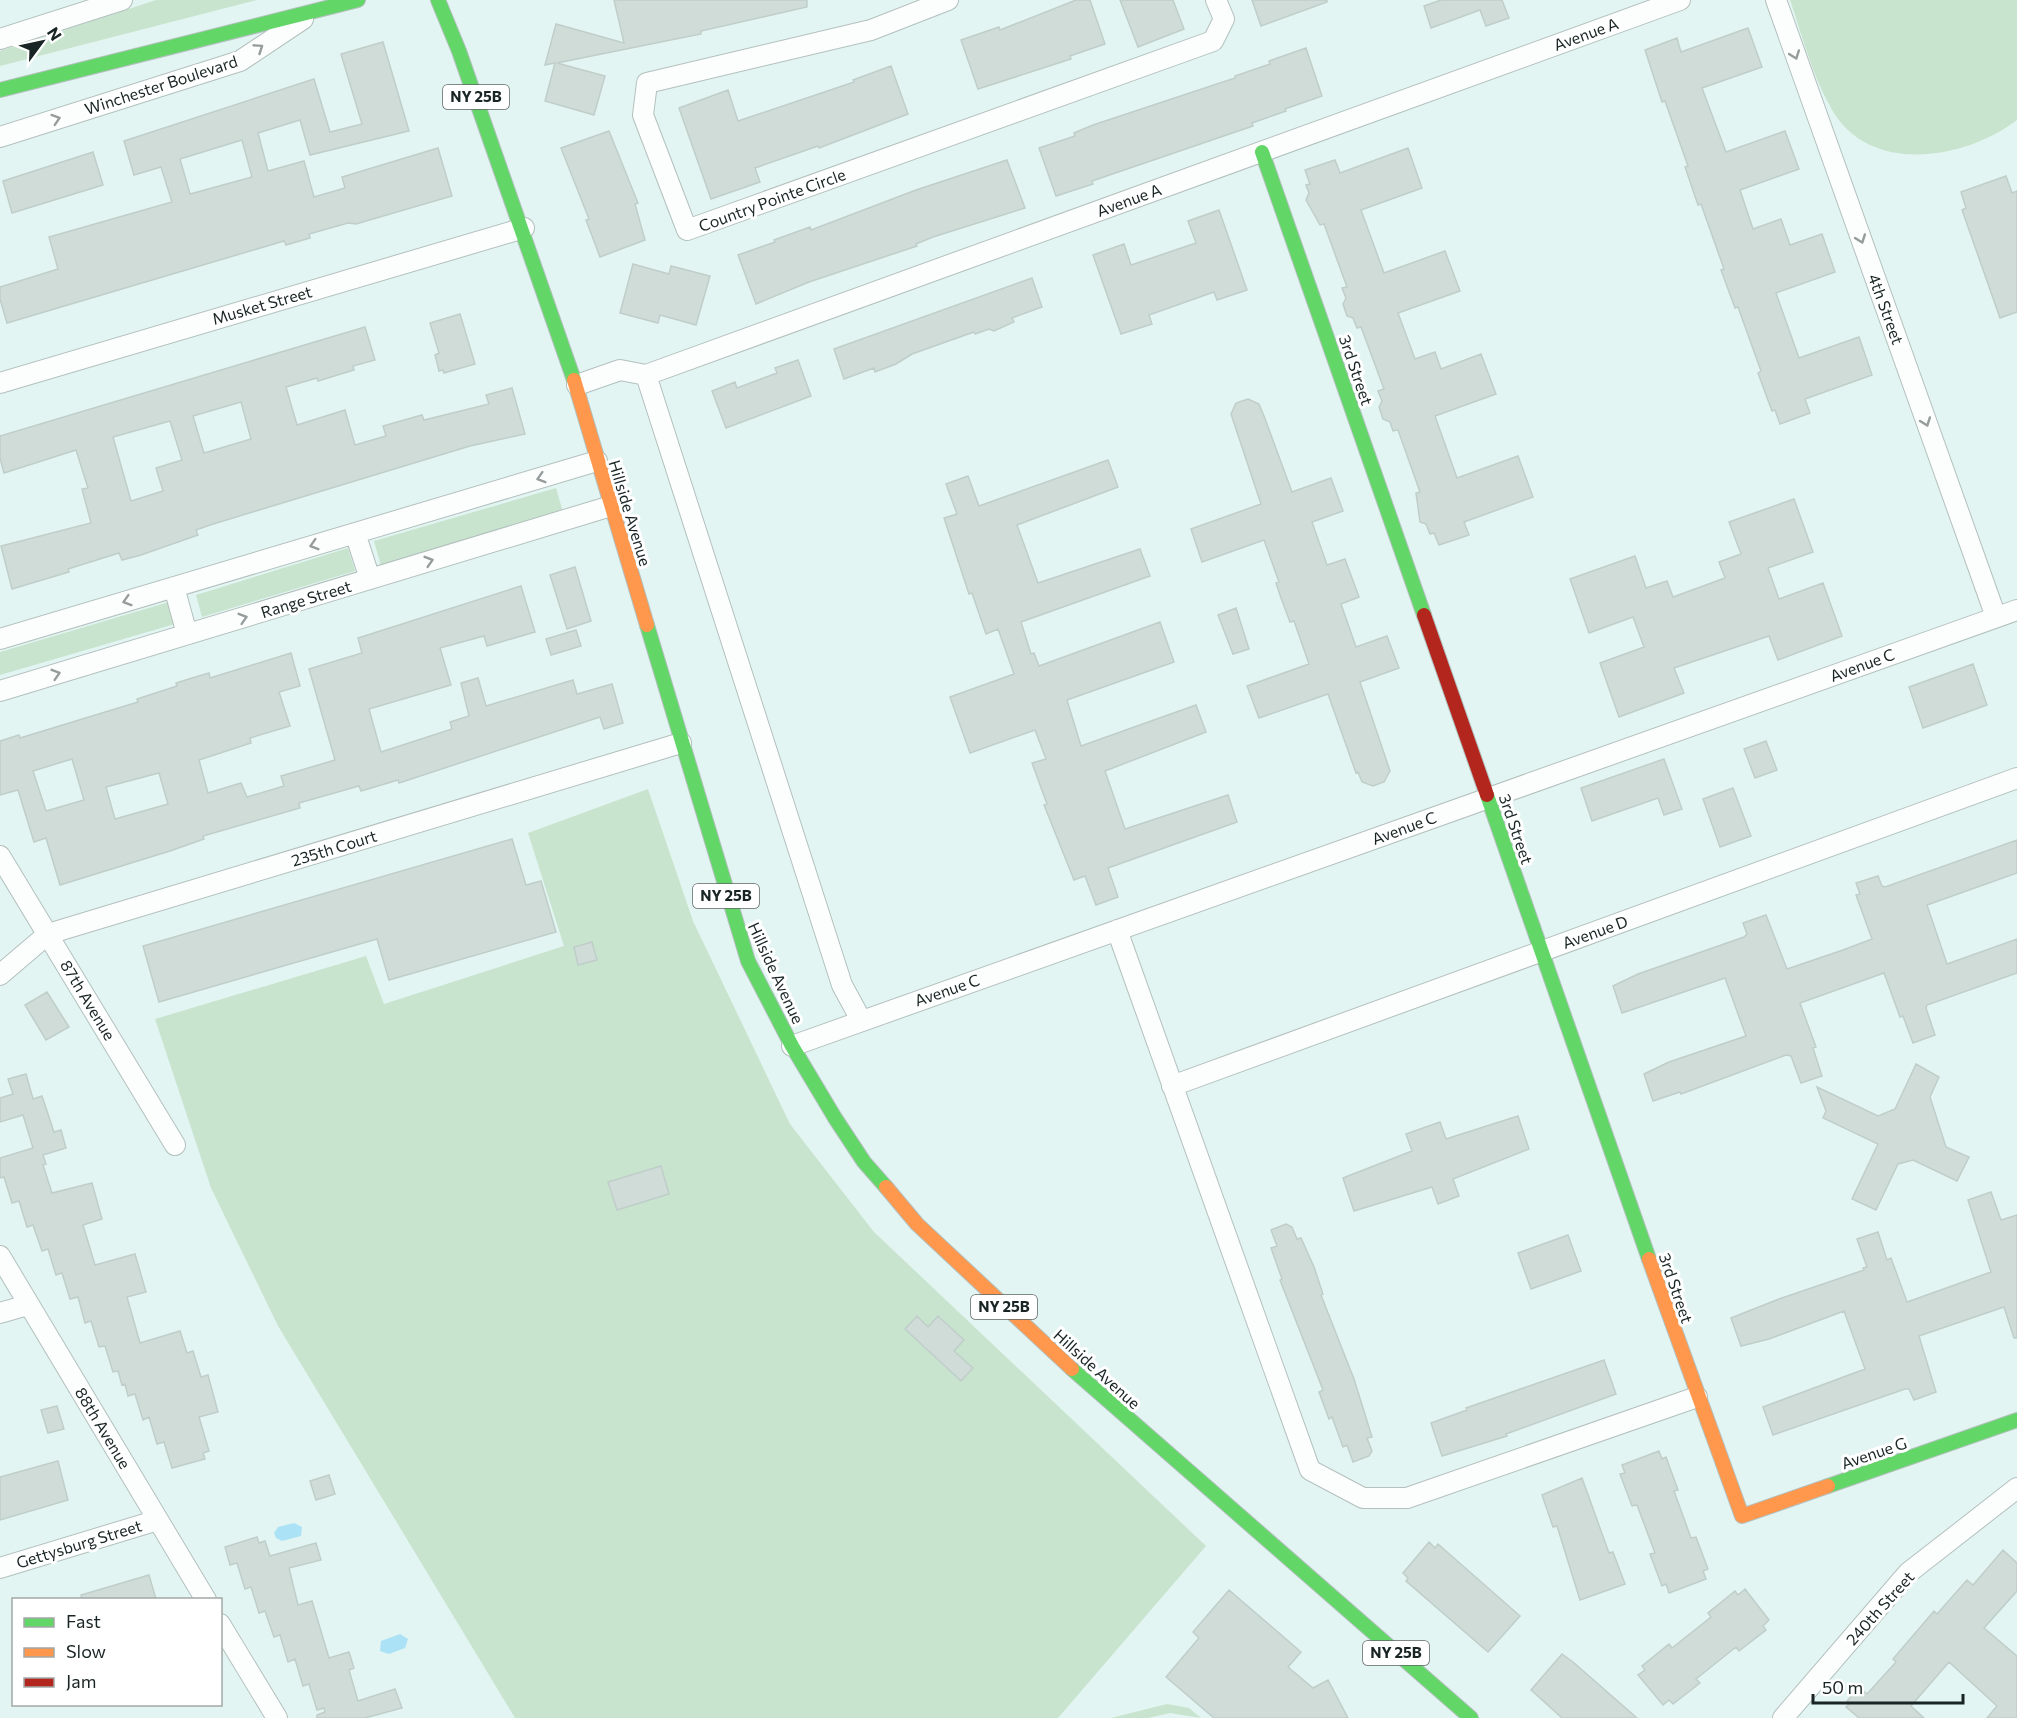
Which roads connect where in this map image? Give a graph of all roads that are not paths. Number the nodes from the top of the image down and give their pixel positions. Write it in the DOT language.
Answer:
graph roads {
  1 [pos="122,0"];
  2 [pos="358,0"];
  3 [pos="438,0"];
  4 [pos="948,0"];
  5 [pos="1216,0"];
  6 [pos="1680,0"];
  7 [pos="1776,0"];
  8 [pos="925,5"];
  9 [pos="904,9"];
  10 [pos="312,13"];
  11 [pos="0,39"];
  12 [pos="0,90"];
  13 [pos="0,137"];
  14 [pos="1262,152"];
  15 [pos="524,228"];
  16 [pos="646,375"];
  17 [pos="0,383"];
  18 [pos="577,386"];
  19 [pos="597,461"];
  20 [pos="611,506"];
  21 [pos="355,533"];
  22 [pos="370,579"];
  23 [pos="174,587"];
  24 [pos="2017,610"];
  25 [pos="1996,617"];
  26 [pos="187,634"];
  27 [pos="0,639"];
  28 [pos="0,691"];
  29 [pos="681,743"];
  30 [pos="2017,778"];
  31 [pos="1488,798"];
  32 [pos="0,856"];
  33 [pos="1117,930"];
  34 [pos="48,934"];
  35 [pos="1542,951"];
  36 [pos="0,975"];
  37 [pos="861,1020"];
  38 [pos="792,1046"];
  39 [pos="1172,1086"];
  40 [pos="175,1145"];
  41 [pos="0,1256"];
  42 [pos="28,1305"];
  43 [pos="0,1313"];
  44 [pos="1697,1397"];
  45 [pos="2017,1420"];
  46 [pos="2017,1488"];
  47 [pos="1742,1516"];
  48 [pos="158,1520"];
  49 [pos="0,1568"];
  50 [pos="205,1598"];
  51 [pos="222,1627"];
  52 [pos="277,1718"];
  53 [pos="1471,1718"];
  54 [pos="1783,1718"];
  1 -- 11 [label="street"];
  2 -- 10 [label="main road, Winchester Boulevard"];
  3 -- 15 [label="main road, Hillside Avenue / NY 25B"];
  4 -- 8 [label="street, Country Pointe Circle"];
  5 -- 9 [label="street, Country Pointe Circle"];
  6 -- 14 [label="street, Avenue A"];
  7 -- 25 [label="street, 4th Street, one-way"];
  8 -- 9 [label="street, Country Pointe Circle"];
  10 -- 12 [label="main road, Winchester Boulevard"];
  13 -- 10 [label="street, Winchester Boulevard, one-way"];
  14 -- 16 [label="street, Avenue A"];
  14 -- 31 [label="main road, 3rd Street"];
  15 -- 17 [label="street, Musket Street"];
  15 -- 18 [label="main road, Hillside Avenue / NY 25B"];
  16 -- 18 [label="street, Avenue A"];
  16 -- 37 [label="street"];
  18 -- 19 [label="main road, Hillside Avenue / NY 25B"];
  19 -- 20 [label="main road, Hillside Avenue / NY 25B"];
  19 -- 21 [label="street, one-way"];
  22 -- 20 [label="street, Range Street, one-way"];
  20 -- 29 [label="main road, Hillside Avenue / NY 25B"];
  21 -- 22 [label="street"];
  21 -- 23 [label="street, one-way"];
  26 -- 22 [label="street, Range Street, one-way"];
  23 -- 26 [label="street"];
  23 -- 27 [label="street, one-way"];
  24 -- 25 [label="street, Avenue C"];
  25 -- 31 [label="street, Avenue C"];
  28 -- 26 [label="street, Range Street, one-way"];
  29 -- 34 [label="street, 235th Court"];
  29 -- 38 [label="main road, Hillside Avenue / NY 25B"];
  30 -- 35 [label="street, Avenue D"];
  31 -- 33 [label="street, Avenue C"];
  31 -- 35 [label="main road, 3rd Street"];
  32 -- 34 [label="street, 87th Avenue"];
  33 -- 37 [label="street, Avenue C"];
  33 -- 39 [label="street"];
  34 -- 36 [label="street, 235th Court"];
  34 -- 40 [label="street, 87th Avenue"];
  35 -- 39 [label="street, Avenue D"];
  35 -- 44 [label="main road, 3rd Street"];
  37 -- 38 [label="street, Avenue C"];
  38 -- 53 [label="main road, Hillside Avenue / NY 25B"];
  39 -- 44 [label="street"];
  41 -- 42 [label="street, 88th Avenue"];
  42 -- 43 [label="street"];
  42 -- 48 [label="street, 88th Avenue"];
  44 -- 47 [label="main road, 3rd Street"];
  45 -- 47 [label="main road, Avenue G"];
  46 -- 54 [label="street, 240th Street"];
  48 -- 49 [label="street, Gettysburg Street"];
  48 -- 50 [label="street, 88th Avenue"];
  51 -- 52 [label="street"];
}
